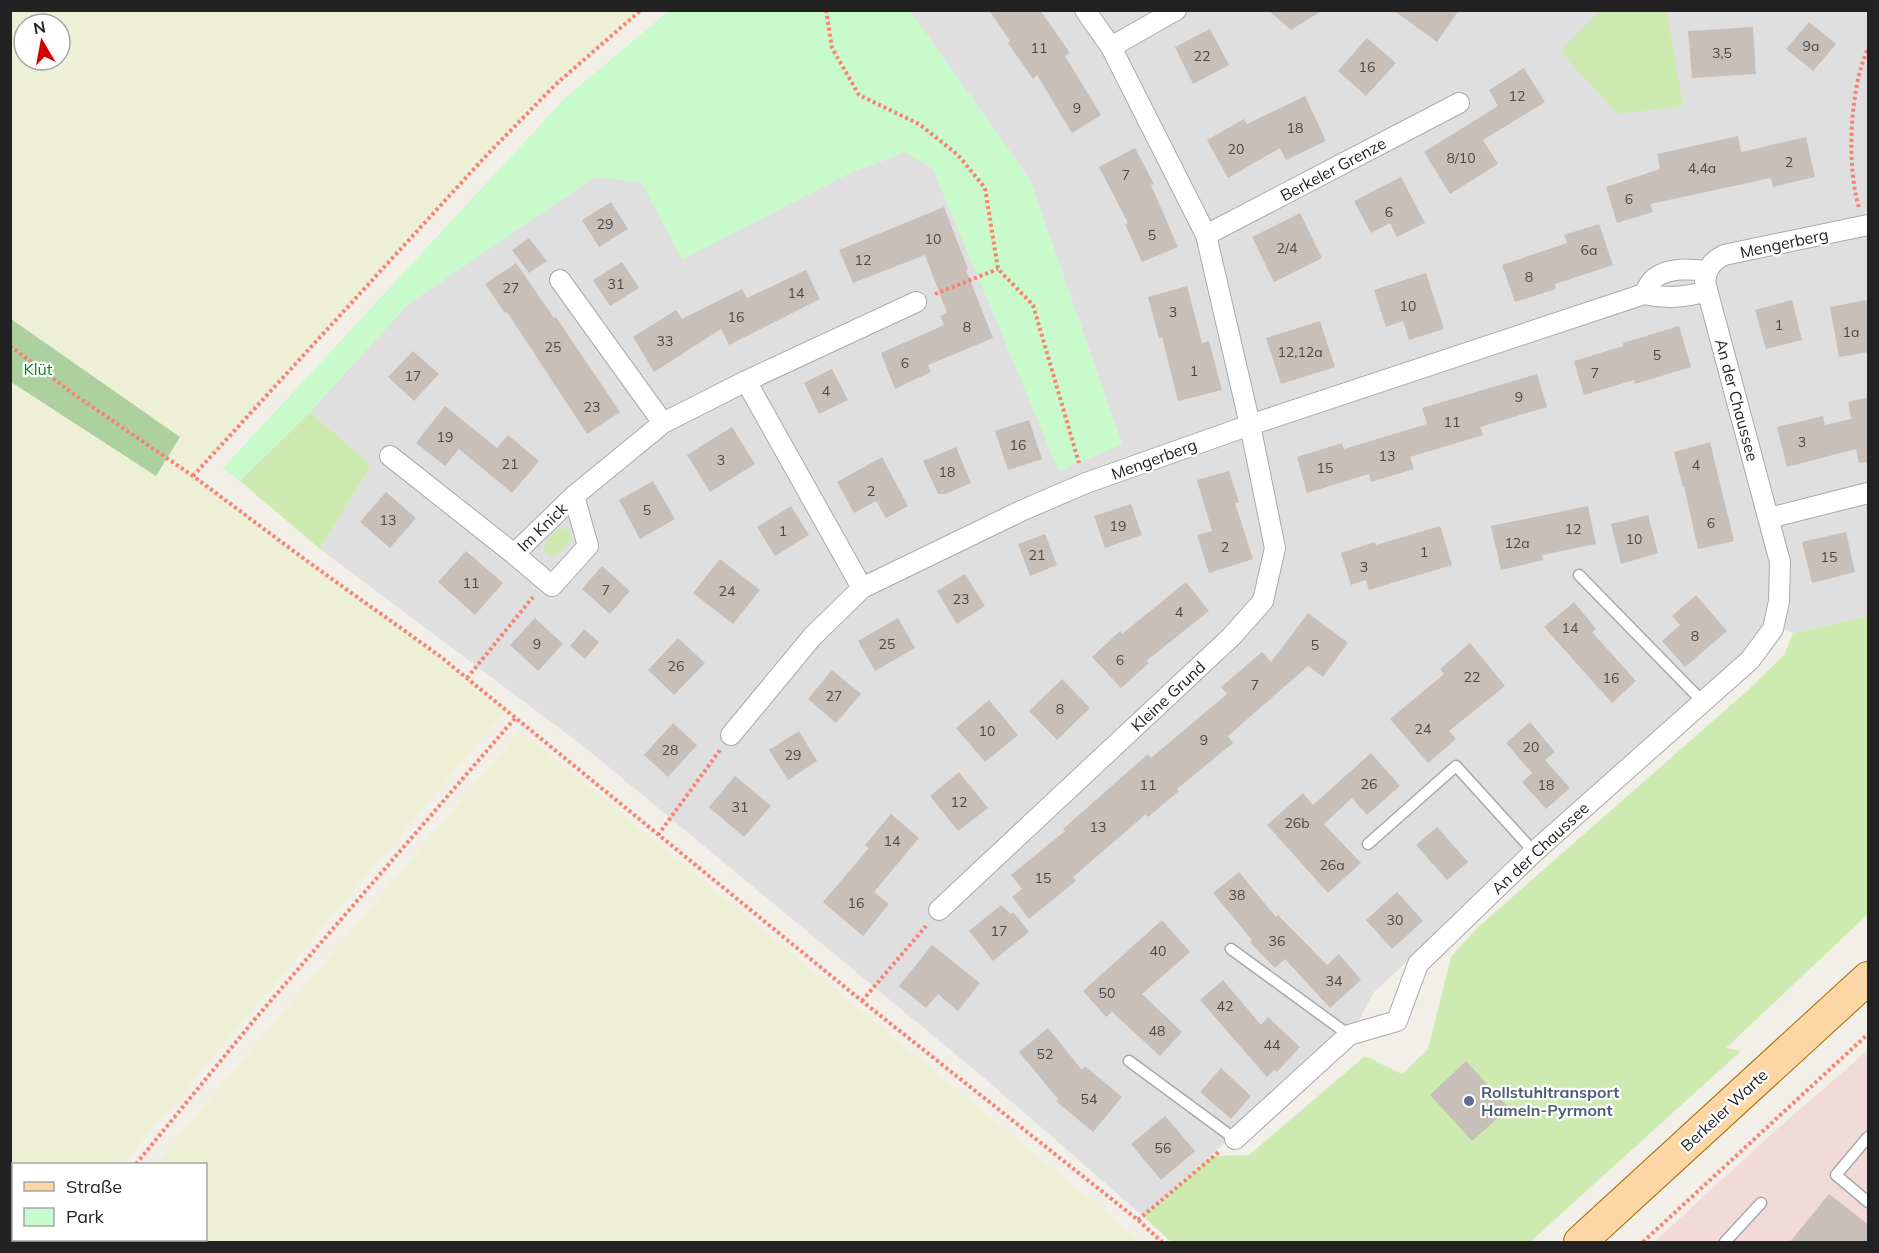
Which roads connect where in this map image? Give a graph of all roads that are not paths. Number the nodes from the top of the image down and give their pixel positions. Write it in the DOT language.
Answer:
graph roads {
  1 [pos="1085,10"];
  2 [pos="1176,10"];
  3 [pos="1111,47"];
  4 [pos="1459,103"];
  5 [pos="1867,225"];
  6 [pos="1206,235"];
  7 [pos="560,280"];
  8 [pos="1706,281"];
  9 [pos="1644,294"];
  10 [pos="916,302"];
  11 [pos="746,381"];
  12 [pos="663,423"];
  13 [pos="1250,425"];
  14 [pos="390,456"];
  15 [pos="1869,493"];
  16 [pos="574,496"];
  17 [pos="1769,518"];
  18 [pos="514,554"];
  19 [pos="1579,575"];
  20 [pos="862,588"];
  21 [pos="1702,701"];
  22 [pos="731,735"];
  23 [pos="1368,844"];
  24 [pos="1534,852"];
  25 [pos="939,910"];
  26 [pos="1231,949"];
  27 [pos="1869,978"];
  28 [pos="1349,1035"];
  29 [pos="1129,1061"];
  30 [pos="1869,1137"];
  31 [pos="1235,1139"];
  32 [pos="1869,1202"];
  33 [pos="1761,1203"];
  34 [pos="1580,1242"];
  35 [pos="1725,1242"];
  1 -- 3 [label="street"];
  2 -- 3 [label="street"];
  3 -- 6 [label="street"];
  4 -- 6 [label="street, Berkeler Grenze"];
  5 -- 8 [label="street, Mengerberg"];
  6 -- 13 [label="street"];
  7 -- 12 [label="street"];
  8 -- 9 [label="street, Mengerberg"];
  8 -- 9 [label="street, Mengerberg"];
  8 -- 17 [label="street, An der Chaussee"];
  9 -- 13 [label="street, Mengerberg"];
  10 -- 11 [label="street, Im Knick"];
  11 -- 12 [label="street, Im Knick"];
  11 -- 20 [label="street"];
  12 -- 16 [label="street, Im Knick"];
  13 -- 20 [label="street, Mengerberg"];
  13 -- 25 [label="street, Kleine Grund"];
  14 -- 18 [label="street, Im Knick"];
  15 -- 17 [label="street"];
  16 -- 18 [label="street, Im Knick"];
  16 -- 18 [label="street"];
  17 -- 21 [label="street, An der Chaussee"];
  19 -- 21 [label="lane"];
  20 -- 22 [label="street, Mengerberg"];
  21 -- 24 [label="street, An der Chaussee"];
  23 -- 24 [label="lane"];
  24 -- 28 [label="street, An der Chaussee"];
  26 -- 28 [label="lane"];
  27 -- 34 [label="main road, Berkeler Warte"];
  28 -- 31 [label="street, An der Chaussee"];
  29 -- 31 [label="lane"];
  30 -- 32 [label="lane"];
  33 -- 35 [label="lane"];
}
